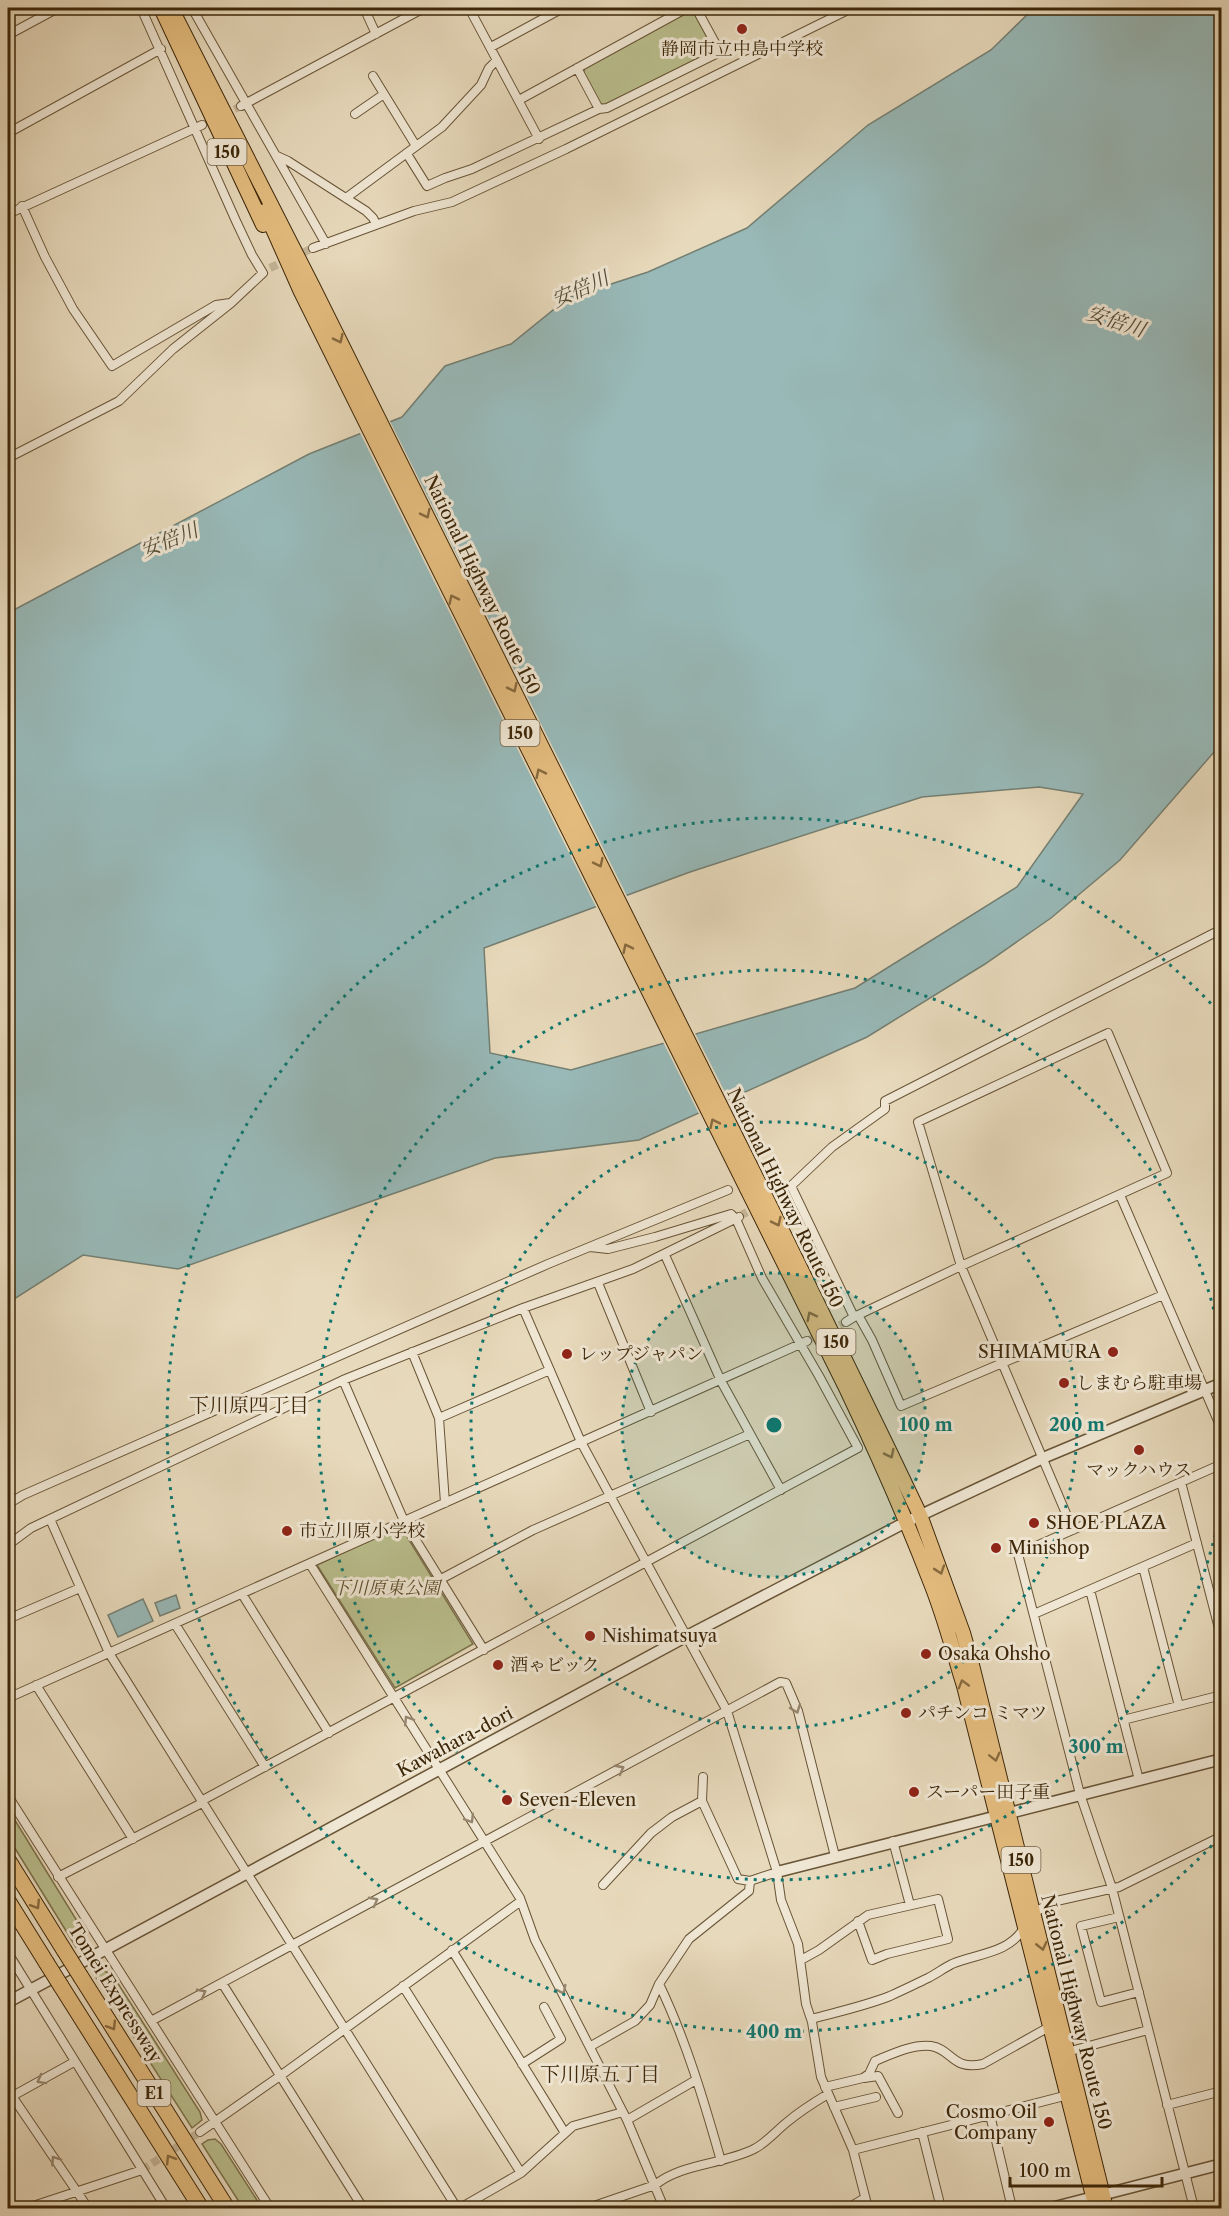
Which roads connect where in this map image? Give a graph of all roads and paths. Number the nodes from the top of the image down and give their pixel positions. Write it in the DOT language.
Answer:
graph roads {
  1 [pos="57,8"];
  2 [pos="141,8"];
  3 [pos="163,8"];
  4 [pos="171,8"];
  5 [pos="177,8"];
  6 [pos="192,8"];
  7 [pos="364,8"];
  8 [pos="424,8"];
  9 [pos="469,8"];
  10 [pos="562,8"];
  11 [pos="687,8"];
  12 [pos="696,8"];
  13 [pos="852,8"];
  14 [pos="376,34"];
  15 [pos="8,35"];
  16 [pos="491,47"];
  17 [pos="160,49"];
  18 [pos="497,60"];
  19 [pos="577,68"];
  20 [pos="373,76"];
  21 [pos="206,84"];
  22 [pos="384,94"];
  23 [pos="519,100"];
  24 [pos="244,104"];
  25 [pos="599,109"];
  26 [pos="355,114"];
  27 [pos="198,127"];
  28 [pos="8,134"];
  29 [pos="539,139"];
  30 [pos="416,146"];
  31 [pos="407,154"];
  32 [pos="276,156"];
  33 [pos="346,198"];
  34 [pos="22,206"];
  35 [pos="8,214"];
  36 [pos="376,224"];
  37 [pos="326,244"];
  38 [pos="313,248"];
  39 [pos="307,289"];
  40 [pos="231,303"];
  41 [pos="8,458"];
  42 [pos="1221,929"];
  43 [pos="746,1172"];
  44 [pos="791,1186"];
  45 [pos="728,1190"];
  46 [pos="781,1192"];
  47 [pos="1120,1195"];
  48 [pos="738,1217"];
  49 [pos="590,1247"];
  50 [pos="665,1255"];
  51 [pos="961,1266"];
  52 [pos="598,1283"];
  53 [pos="1163,1295"];
  54 [pos="523,1308"];
  55 [pos="853,1318"];
  56 [pos="804,1343"];
  57 [pos="412,1352"];
  58 [pos="1002,1363"];
  59 [pos="550,1370"];
  60 [pos="343,1380"];
  61 [pos="721,1381"];
  62 [pos="1221,1383"];
  63 [pos="1205,1390"];
  64 [pos="651,1412"];
  65 [pos="439,1418"];
  66 [pos="1221,1430"];
  67 [pos="750,1434"];
  68 [pos="581,1442"];
  69 [pos="1042,1458"];
  70 [pos="1221,1464"];
  71 [pos="1181,1482"];
  72 [pos="781,1490"];
  73 [pos="610,1495"];
  74 [pos="446,1503"];
  75 [pos="8,1504"];
  76 [pos="920,1515"];
  77 [pos="50,1519"];
  78 [pos="404,1521"];
  79 [pos="906,1522"];
  80 [pos="1073,1530"];
  81 [pos="1197,1543"];
  82 [pos="8,1545"];
  83 [pos="646,1562"];
  84 [pos="310,1564"];
  85 [pos="1143,1567"];
  86 [pos="441,1579"];
  87 [pos="80,1588"];
  88 [pos="1090,1590"];
  89 [pos="242,1594"];
  90 [pos="1034,1614"];
  91 [pos="8,1619"];
  92 [pos="175,1624"];
  93 [pos="687,1636"];
  94 [pos="1221,1640"];
  95 [pos="484,1650"];
  96 [pos="109,1653"];
  97 [pos="36,1685"];
  98 [pos="1221,1695"];
  99 [pos="8,1698"];
  100 [pos="394,1698"];
  101 [pos="1179,1706"];
  102 [pos="727,1711"];
  103 [pos="1123,1720"];
  104 [pos="329,1733"];
  105 [pos="1221,1759"];
  106 [pos="265,1767"];
  107 [pos="439,1770"];
  108 [pos="702,1777"];
  109 [pos="1139,1780"];
  110 [pos="1080,1794"];
  111 [pos="8,1796"];
  112 [pos="702,1801"];
  113 [pos="202,1802"];
  114 [pos="1002,1813"];
  115 [pos="1221,1836"];
  116 [pos="133,1839"];
  117 [pos="893,1841"];
  118 [pos="484,1842"];
  119 [pos="835,1856"];
  120 [pos="8,1860"];
  121 [pos="777,1872"];
  122 [pos="246,1874"];
  123 [pos="58,1877"];
  124 [pos="750,1881"];
  125 [pos="603,1885"];
  126 [pos="1112,1888"];
  127 [pos="8,1900"];
  128 [pos="521,1901"];
  129 [pos="910,1905"];
  130 [pos="1034,1913"];
  131 [pos="1119,1917"];
  132 [pos="858,1921"];
  133 [pos="1024,1928"];
  134 [pos="291,1946"];
  135 [pos="105,1950"];
  136 [pos="452,1950"];
  137 [pos="8,1953"];
  138 [pos="801,1960"];
  139 [pos="222,1983"];
  140 [pos="659,1983"];
  141 [pos="403,1986"];
  142 [pos="31,1990"];
  143 [pos="1139,1992"];
  144 [pos="8,2002"];
  145 [pos="544,2007"];
  146 [pos="811,2019"];
  147 [pos="150,2021"];
  148 [pos="1049,2027"];
  149 [pos="344,2029"];
  150 [pos="1148,2030"];
  151 [pos="591,2046"];
  152 [pos="1067,2052"];
  153 [pos="74,2062"];
  154 [pos="522,2064"];
  155 [pos="280,2076"];
  156 [pos="863,2078"];
  157 [pos="696,2080"];
  158 [pos="826,2090"];
  159 [pos="1221,2091"];
  160 [pos="1068,2096"];
  161 [pos="876,2097"];
  162 [pos="10,2098"];
  163 [pos="1167,2105"];
  164 [pos="834,2107"];
  165 [pos="898,2113"];
  166 [pos="990,2115"];
  167 [pos="625,2116"];
  168 [pos="215,2122"];
  169 [pos="200,2132"];
  170 [pos="922,2132"];
  171 [pos="565,2133"];
  172 [pos="853,2150"];
  173 [pos="721,2161"];
  174 [pos="1221,2164"];
  175 [pos="141,2170"];
  176 [pos="521,2173"];
  177 [pos="1185,2173"];
  178 [pos="655,2185"];
  179 [pos="77,2192"];
  180 [pos="865,2198"];
  181 [pos="1099,2202"];
  182 [pos="27,2208"];
  183 [pos="88,2208"];
  184 [pos="166,2208"];
  185 [pos="201,2208"];
  186 [pos="227,2208"];
  187 [pos="270,2208"];
  188 [pos="363,2208"];
  189 [pos="458,2208"];
  190 [pos="588,2208"];
  191 [pos="664,2208"];
  192 [pos="848,2208"];
  193 [pos="868,2208"];
  194 [pos="941,2208"];
  195 [pos="1012,2208"];
  196 [pos="1051,2208"];
  197 [pos="1194,2208"];
  1 -- 15 [label="street"];
  2 -- 17 [label="street"];
  3 -- 21 [label="highway, 150"];
  3 -- 39 [label="highway, National Highway Route 150 / 150"];
  4 -- 21 [label="highway, 150"];
  5 -- 39 [label="highway, National Highway Route 150 / 150"];
  6 -- 24 [label="street"];
  7 -- 14 [label="street"];
  8 -- 14 [label="street"];
  9 -- 16 [label="street"];
  10 -- 16 [label="street"];
  11 -- 19 [label="street"];
  12 -- 25 [label="street"];
  13 -- 36 [label="street"];
  14 -- 24 [label="street"];
  16 -- 18 [label="street"];
  17 -- 27 [label="street"];
  17 -- 28 [label="street"];
  18 -- 23 [label="street"];
  18 -- 30 [label="street"];
  19 -- 23 [label="street"];
  19 -- 25 [label="street"];
  20 -- 22 [label="street"];
  21 -- 39 [label="highway, National Highway Route 150 / 150"];
  22 -- 26 [label="street"];
  22 -- 30 [label="street"];
  23 -- 29 [label="street"];
  24 -- 32 [label="street"];
  25 -- 29 [label="street"];
  27 -- 34 [label="street"];
  27 -- 40 [label="street"];
  29 -- 31 [label="street"];
  30 -- 31 [label="street"];
  31 -- 33 [label="street"];
  32 -- 33 [label="street"];
  32 -- 37 [label="street"];
  33 -- 36 [label="street"];
  34 -- 35 [label="street"];
  34 -- 40 [label="street"];
  36 -- 37 [label="street"];
  37 -- 38 [label="street"];
  39 -- 43 [label="highway, National Highway Route 150 / 150"];
  40 -- 41 [label="street"];
  42 -- 44 [label="street"];
  43 -- 76 [label="highway, National Highway Route 150 / 150, one-way"];
  79 -- 43 [label="highway, National Highway Route 150 / 150, one-way"];
  44 -- 46 [label="street"];
  44 -- 55 [label="street"];
  45 -- 49 [label="street"];
  47 -- 51 [label="street"];
  47 -- 51 [label="street"];
  47 -- 53 [label="street"];
  48 -- 49 [label="street"];
  48 -- 50 [label="street"];
  48 -- 56 [label="street"];
  49 -- 75 [label="street"];
  50 -- 52 [label="street"];
  50 -- 61 [label="street"];
  51 -- 55 [label="street"];
  51 -- 58 [label="street"];
  52 -- 54 [label="street"];
  52 -- 64 [label="street"];
  53 -- 58 [label="street"];
  53 -- 63 [label="street"];
  54 -- 57 [label="street"];
  54 -- 59 [label="street"];
  55 -- 58 [label="street"];
  56 -- 61 [label="street"];
  56 -- 72 [label="street"];
  57 -- 60 [label="street"];
  57 -- 65 [label="street"];
  58 -- 69 [label="street"];
  59 -- 65 [label="street"];
  59 -- 68 [label="street"];
  60 -- 77 [label="street"];
  60 -- 78 [label="street"];
  61 -- 64 [label="street"];
  61 -- 67 [label="street"];
  62 -- 63 [label="street, Kawahara-dori"];
  63 -- 66 [label="street"];
  63 -- 69 [label="street, Kawahara-dori"];
  64 -- 68 [label="street"];
  65 -- 74 [label="street"];
  67 -- 72 [label="street"];
  67 -- 73 [label="street"];
  68 -- 73 [label="street"];
  68 -- 74 [label="street"];
  69 -- 76 [label="street, Kawahara-dori"];
  69 -- 80 [label="street"];
  70 -- 71 [label="street"];
  71 -- 80 [label="street"];
  71 -- 81 [label="street"];
  72 -- 83 [label="street"];
  73 -- 83 [label="street"];
  73 -- 86 [label="street"];
  74 -- 78 [label="street"];
  76 -- 79 [label="street, Kawahara-dori"];
  76 -- 114 [label="highway, National Highway Route 150 / 150, one-way"];
  77 -- 82 [label="street"];
  77 -- 87 [label="street"];
  78 -- 84 [label="street"];
  78 -- 86 [label="street"];
  79 -- 93 [label="street, Kawahara-dori"];
  114 -- 79 [label="highway, National Highway Route 150 / 150, one-way"];
  80 -- 90 [label="street"];
  81 -- 85 [label="street"];
  81 -- 94 [label="street"];
  83 -- 93 [label="street"];
  83 -- 95 [label="street"];
  84 -- 89 [label="street"];
  84 -- 100 [label="street"];
  85 -- 88 [label="street"];
  85 -- 101 [label="street"];
  86 -- 95 [label="street"];
  87 -- 91 [label="street"];
  87 -- 96 [label="street"];
  88 -- 90 [label="street"];
  88 -- 103 [label="street"];
  89 -- 92 [label="street"];
  89 -- 104 [label="street"];
  90 -- 110 [label="street"];
  92 -- 96 [label="street"];
  92 -- 106 [label="street"];
  93 -- 102 [label="street"];
  93 -- 107 [label="street, Kawahara-dori"];
  95 -- 100 [label="street"];
  96 -- 97 [label="street"];
  96 -- 113 [label="street"];
  97 -- 99 [label="street"];
  97 -- 116 [label="street"];
  98 -- 101 [label="street"];
  100 -- 104 [label="street"];
  107 -- 100 [label="street, one-way"];
  101 -- 103 [label="street"];
  118 -- 102 [label="street, one-way"];
  102 -- 119 [label="street, one-way"];
  102 -- 121 [label="street"];
  103 -- 109 [label="street"];
  104 -- 106 [label="street"];
  105 -- 109 [label="street"];
  106 -- 113 [label="street"];
  107 -- 118 [label="street, one-way"];
  107 -- 122 [label="street, Kawahara-dori"];
  108 -- 112 [label="street"];
  109 -- 110 [label="street"];
  110 -- 114 [label="street"];
  110 -- 126 [label="street"];
  111 -- 123 [label="street"];
  112 -- 124 [label="street"];
  112 -- 125 [label="street"];
  113 -- 116 [label="street"];
  113 -- 122 [label="street"];
  114 -- 117 [label="street"];
  114 -- 130 [label="highway, National Highway Route 150 / 150"];
  114 -- 133 [label="highway, National Highway Route 150 / 150"];
  115 -- 126 [label="street"];
  116 -- 123 [label="street"];
  117 -- 119 [label="street"];
  117 -- 129 [label="street"];
  118 -- 128 [label="street"];
  134 -- 118 [label="street, one-way"];
  119 -- 121 [label="street"];
  120 -- 186 [label="highway, Tomei Expressway / E1, one-way, bridge"];
  121 -- 124 [label="street"];
  121 -- 138 [label="street"];
  122 -- 134 [label="street"];
  122 -- 135 [label="street, Kawahara-dori"];
  123 -- 135 [label="street"];
  124 -- 140 [label="street"];
  126 -- 130 [label="street"];
  126 -- 131 [label="street"];
  185 -- 127 [label="highway, E1, one-way, bridge"];
  128 -- 136 [label="street"];
  128 -- 151 [label="street, one-way"];
  129 -- 132 [label="street"];
  129 -- 132 [label="street"];
  130 -- 152 [label="highway, National Highway Route 150 / 150, one-way"];
  131 -- 143 [label="street"];
  131 -- 143 [label="street"];
  132 -- 138 [label="street"];
  133 -- 146 [label="street"];
  133 -- 148 [label="highway, National Highway Route 150 / 150"];
  134 -- 139 [label="street"];
  134 -- 149 [label="street"];
  135 -- 142 [label="street, Kawahara-dori"];
  135 -- 147 [label="street"];
  136 -- 141 [label="street"];
  136 -- 154 [label="street"];
  137 -- 142 [label="street"];
  138 -- 146 [label="street"];
  147 -- 139 [label="street, one-way"];
  139 -- 155 [label="street"];
  140 -- 151 [label="street"];
  140 -- 157 [label="street"];
  141 -- 149 [label="street"];
  141 -- 176 [label="street"];
  142 -- 144 [label="street, Kawahara-dori"];
  142 -- 153 [label="street"];
  143 -- 150 [label="street"];
  145 -- 154 [label="street"];
  146 -- 158 [label="street"];
  147 -- 168 [label="street"];
  148 -- 156 [label="street"];
  148 -- 160 [label="highway, National Highway Route 150 / 150"];
  149 -- 155 [label="street"];
  149 -- 189 [label="street"];
  150 -- 152 [label="street"];
  150 -- 163 [label="street"];
  151 -- 167 [label="street"];
  152 -- 181 [label="highway, National Highway Route 150 / 150"];
  153 -- 162 [label="street, one-way"];
  153 -- 175 [label="street"];
  154 -- 171 [label="street"];
  155 -- 168 [label="street"];
  155 -- 188 [label="street"];
  156 -- 158 [label="street"];
  156 -- 165 [label="street"];
  157 -- 167 [label="street"];
  157 -- 173 [label="street"];
  158 -- 164 [label="street"];
  158 -- 173 [label="street"];
  159 -- 163 [label="street"];
  160 -- 166 [label="street"];
  160 -- 181 [label="highway, National Highway Route 150 / 150"];
  161 -- 164 [label="street"];
  179 -- 162 [label="street, one-way"];
  163 -- 177 [label="street"];
  164 -- 172 [label="street"];
  166 -- 170 [label="street"];
  166 -- 195 [label="street"];
  167 -- 171 [label="street"];
  167 -- 178 [label="street"];
  168 -- 169 [label="street"];
  168 -- 187 [label="street"];
  170 -- 172 [label="street"];
  170 -- 194 [label="street"];
  171 -- 176 [label="street"];
  172 -- 180 [label="street"];
  173 -- 178 [label="street"];
  174 -- 177 [label="street"];
  175 -- 179 [label="street"];
  175 -- 184 [label="street"];
  176 -- 189 [label="street"];
  177 -- 181 [label="street"];
  177 -- 197 [label="street"];
  178 -- 190 [label="street"];
  178 -- 191 [label="street"];
  179 -- 182 [label="street"];
  179 -- 183 [label="street"];
  180 -- 192 [label="street"];
  180 -- 193 [label="street"];
  181 -- 196 [label="street"];
}
